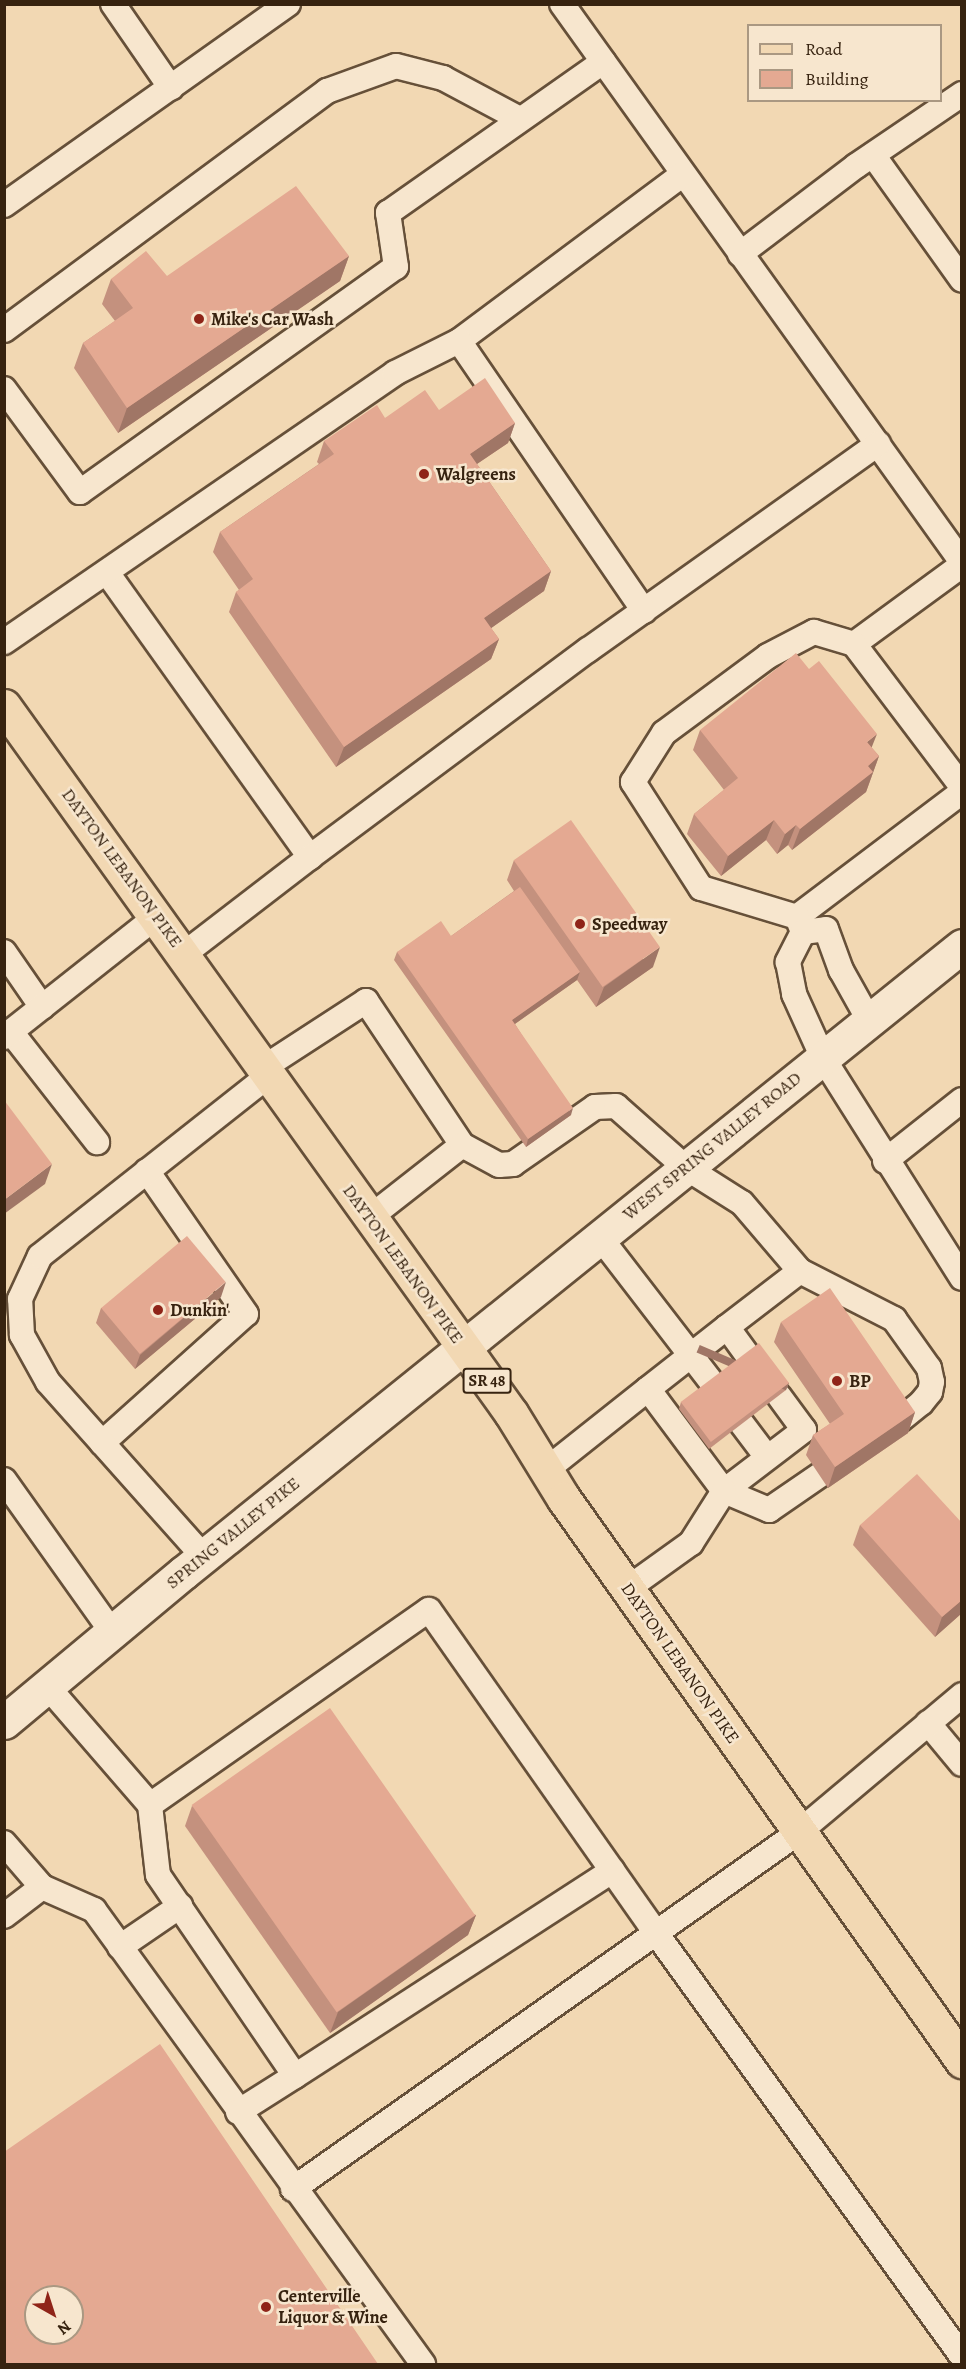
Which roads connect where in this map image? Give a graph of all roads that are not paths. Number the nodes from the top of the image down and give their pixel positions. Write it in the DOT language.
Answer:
graph roads {
  1 [pos="288,4"];
  2 [pos="562,4"];
  3 [pos="120,7"];
  4 [pos="603,62"];
  5 [pos="171,88"];
  6 [pos="962,94"];
  7 [pos="519,118"];
  8 [pos="873,155"];
  9 [pos="682,174"];
  10 [pos="4,205"];
  11 [pos="740,254"];
  12 [pos="962,280"];
  13 [pos="4,330"];
  14 [pos="459,341"];
  15 [pos="4,389"];
  16 [pos="878,444"];
  17 [pos="962,563"];
  18 [pos="108,574"];
  19 [pos="644,611"];
  20 [pos="4,642"];
  21 [pos="854,644"];
  22 [pos="4,706"];
  23 [pos="962,787"];
  24 [pos="962,792"];
  25 [pos="310,857"];
  26 [pos="157,916"];
  27 [pos="800,925"];
  28 [pos="962,946"];
  29 [pos="4,952"];
  30 [pos="184,954"];
  31 [pos="42,1008"];
  32 [pos="869,1020"];
  33 [pos="8,1034"];
  34 [pos="823,1058"];
  35 [pos="266,1072"];
  36 [pos="962,1100"];
  37 [pos="97,1142"];
  38 [pos="462,1145"];
  39 [pos="885,1161"];
  40 [pos="685,1167"];
  41 [pos="147,1171"];
  42 [pos="369,1218"];
  43 [pos="599,1236"];
  44 [pos="958,1266"];
  45 [pos="800,1271"];
  46 [pos="727,1327"];
  47 [pos="464,1348"];
  48 [pos="691,1355"];
  49 [pos="748,1356"];
  50 [pos="713,1384"];
  51 [pos="648,1389"];
  52 [pos="779,1396"];
  53 [pos="900,1420"];
  54 [pos="742,1424"];
  55 [pos="102,1443"];
  56 [pos="767,1457"];
  57 [pos="546,1470"];
  58 [pos="820,1475"];
  59 [pos="4,1480"];
  60 [pos="724,1491"];
  61 [pos="203,1556"];
  62 [pos="627,1589"];
  63 [pos="112,1632"];
  64 [pos="47,1686"];
  65 [pos="962,1695"];
  66 [pos="4,1722"];
  67 [pos="928,1723"];
  68 [pos="962,1764"];
  69 [pos="150,1805"];
  70 [pos="799,1832"];
  71 [pos="4,1843"];
  72 [pos="612,1871"];
  73 [pos="42,1887"];
  74 [pos="180,1906"];
  75 [pos="4,1916"];
  76 [pos="656,1933"];
  77 [pos="120,1947"];
  78 [pos="962,2061"];
  79 [pos="295,2076"];
  80 [pos="238,2112"];
  81 [pos="293,2189"];
  82 [pos="961,2355"];
  83 [pos="423,2364"];
  1 -- 5 [label="lane"];
  2 -- 4 [label="lane"];
  3 -- 5 [label="lane"];
  4 -- 7 [label="lane"];
  4 -- 9 [label="lane"];
  5 -- 10 [label="lane"];
  6 -- 8 [label="lane"];
  7 -- 13 [label="lane"];
  7 -- 15 [label="lane"];
  8 -- 11 [label="lane"];
  8 -- 12 [label="lane"];
  9 -- 11 [label="lane"];
  9 -- 14 [label="lane"];
  11 -- 16 [label="lane"];
  14 -- 18 [label="lane"];
  14 -- 19 [label="lane"];
  16 -- 17 [label="lane"];
  16 -- 19 [label="lane"];
  17 -- 21 [label="lane"];
  18 -- 20 [label="lane"];
  18 -- 25 [label="lane"];
  19 -- 25 [label="lane"];
  21 -- 23 [label="lane"];
  21 -- 27 [label="lane"];
  22 -- 26 [label="main road, DAYTON LEBANON PIKE / SR 48"];
  24 -- 27 [label="lane"];
  25 -- 30 [label="lane"];
  26 -- 30 [label="main road, DAYTON LEBANON PIKE / SR 48"];
  26 -- 31 [label="lane"];
  27 -- 32 [label="lane"];
  27 -- 34 [label="lane"];
  28 -- 32 [label="street, WEST SPRING VALLEY ROAD"];
  29 -- 31 [label="lane"];
  30 -- 35 [label="main road, DAYTON LEBANON PIKE / SR 48"];
  31 -- 33 [label="lane"];
  32 -- 34 [label="street, WEST SPRING VALLEY ROAD"];
  33 -- 37 [label="lane"];
  34 -- 39 [label="lane"];
  34 -- 40 [label="street, WEST SPRING VALLEY ROAD"];
  35 -- 38 [label="lane"];
  35 -- 41 [label="lane"];
  35 -- 42 [label="main road, DAYTON LEBANON PIKE / SR 48"];
  36 -- 39 [label="lane"];
  38 -- 40 [label="lane"];
  38 -- 42 [label="lane"];
  39 -- 44 [label="lane"];
  40 -- 43 [label="street, WEST SPRING VALLEY ROAD"];
  40 -- 45 [label="lane"];
  41 -- 55 [label="lane"];
  41 -- 55 [label="lane"];
  42 -- 47 [label="main road, DAYTON LEBANON PIKE / SR 48"];
  43 -- 47 [label="street, WEST SPRING VALLEY ROAD"];
  43 -- 48 [label="lane"];
  45 -- 46 [label="lane"];
  45 -- 53 [label="lane"];
  46 -- 48 [label="lane"];
  46 -- 49 [label="lane"];
  47 -- 57 [label="main road, DAYTON LEBANON PIKE / SR 48"];
  47 -- 61 [label="street, SPRING VALLEY PIKE"];
  48 -- 50 [label="lane"];
  48 -- 51 [label="lane"];
  51 -- 57 [label="lane"];
  51 -- 60 [label="lane"];
  52 -- 56 [label="lane"];
  54 -- 56 [label="lane"];
  55 -- 61 [label="lane"];
  56 -- 60 [label="lane"];
  57 -- 62 [label="main road, DAYTON LEBANON PIKE / SR 48"];
  58 -- 60 [label="lane"];
  59 -- 63 [label="lane"];
  60 -- 62 [label="lane"];
  61 -- 63 [label="street, SPRING VALLEY PIKE"];
  62 -- 70 [label="main road, DAYTON LEBANON PIKE / SR 48"];
  63 -- 64 [label="street, SPRING VALLEY PIKE"];
  64 -- 66 [label="street, SPRING VALLEY PIKE"];
  64 -- 69 [label="lane"];
  65 -- 67 [label="lane"];
  67 -- 68 [label="lane"];
  67 -- 70 [label="lane"];
  69 -- 72 [label="lane"];
  69 -- 74 [label="lane"];
  70 -- 76 [label="lane"];
  70 -- 78 [label="main road, DAYTON LEBANON PIKE / SR 48"];
  71 -- 73 [label="lane"];
  72 -- 76 [label="lane"];
  72 -- 79 [label="lane"];
  73 -- 75 [label="lane"];
  73 -- 77 [label="lane"];
  74 -- 77 [label="lane"];
  74 -- 79 [label="lane"];
  76 -- 81 [label="lane"];
  76 -- 82 [label="lane"];
  77 -- 80 [label="lane"];
  79 -- 80 [label="lane"];
  80 -- 81 [label="lane"];
  81 -- 83 [label="lane"];
}
